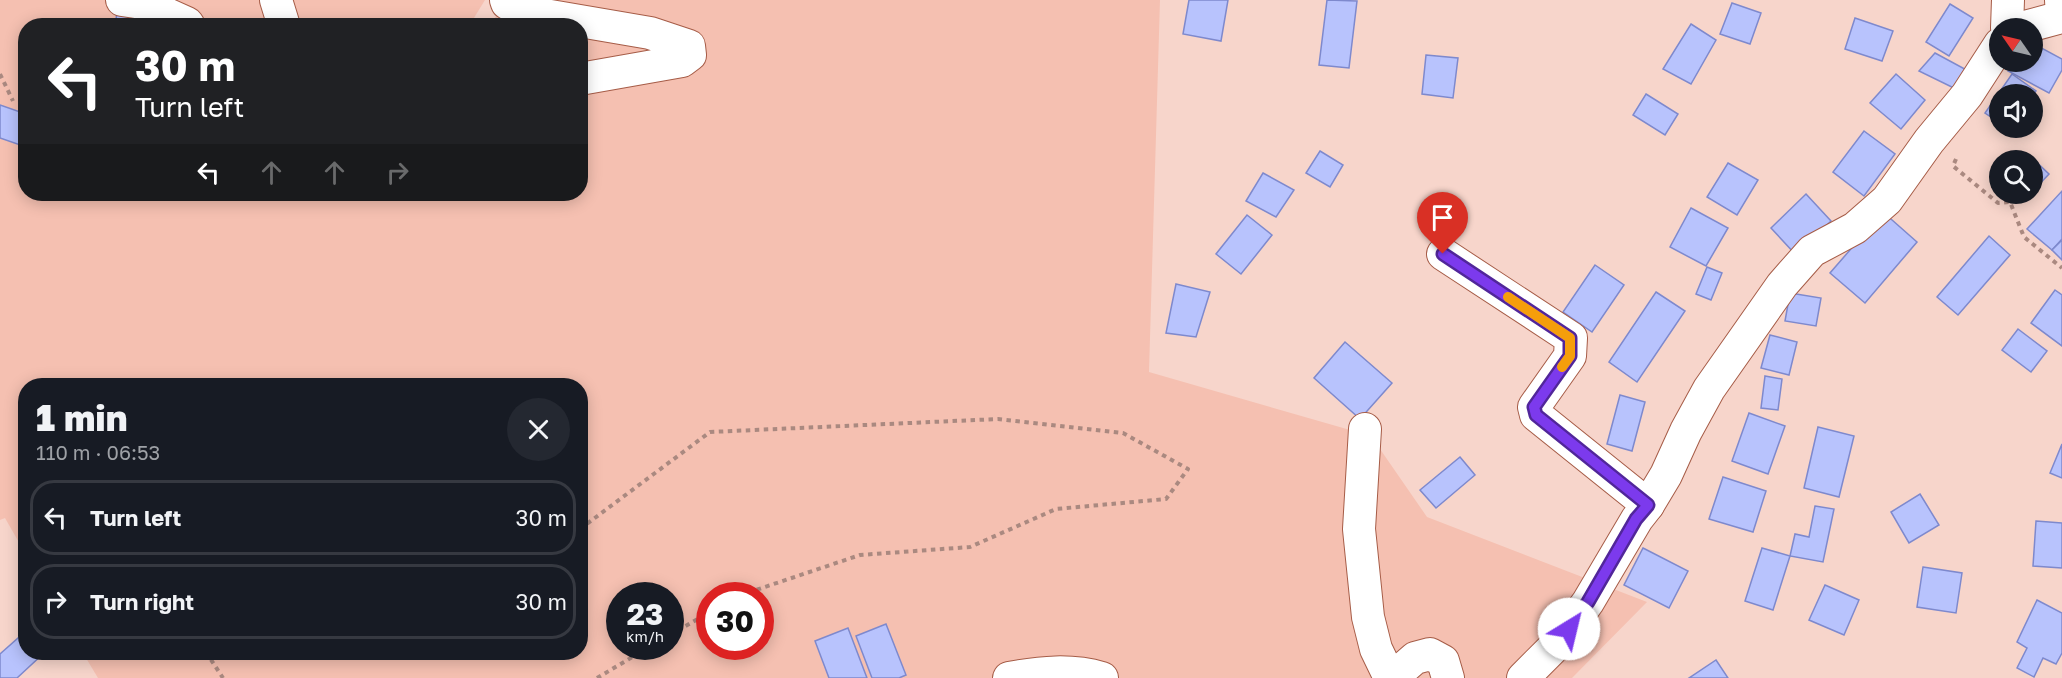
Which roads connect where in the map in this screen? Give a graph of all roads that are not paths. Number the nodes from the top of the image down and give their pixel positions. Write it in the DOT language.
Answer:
graph roads {
  1 [pos="122,0"];
  2 [pos="276,0"];
  3 [pos="506,0"];
  4 [pos="2008,0"];
  5 [pos="2061,0"];
  6 [pos="176,18"];
  7 [pos="282,18"];
  8 [pos="562,18"];
  9 [pos="2007,18"];
  10 [pos="588,22"];
  11 [pos="2043,22"];
  12 [pos="1989,61"];
  13 [pos="588,78"];
  14 [pos="1443,254"];
  15 [pos="1365,429"];
  16 [pos="1648,505"];
  17 [pos="1009,678"];
  18 [pos="1102,678"];
  19 [pos="1391,678"];
  20 [pos="1448,678"];
  21 [pos="1523,678"];
  1 -- 6 [label="street"];
  2 -- 7 [label="street"];
  3 -- 8 [label="street"];
  4 -- 9 [label="street"];
  5 -- 11 [label="street"];
  10 -- 13 [label="street"];
  12 -- 16 [label="street"];
  14 -- 16 [label="street"];
  15 -- 19 [label="street"];
  16 -- 21 [label="street"];
  17 -- 18 [label="street"];
  19 -- 20 [label="street"];
}
